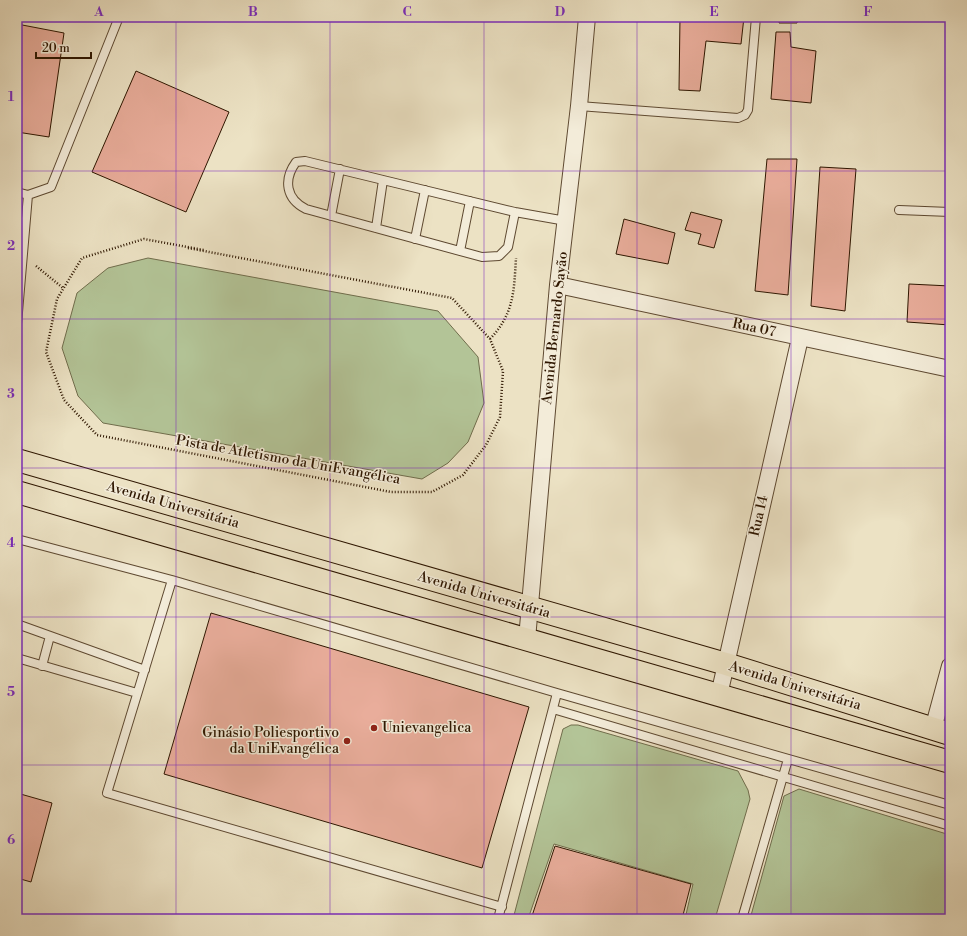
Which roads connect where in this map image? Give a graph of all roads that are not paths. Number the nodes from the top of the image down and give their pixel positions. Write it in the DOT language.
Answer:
graph roads {
  1 [pos="119,17"];
  2 [pos="587,17"];
  3 [pos="756,17"];
  4 [pos="580,106"];
  5 [pos="340,169"];
  6 [pos="383,180"];
  7 [pos="425,190"];
  8 [pos="17,192"];
  9 [pos="28,194"];
  10 [pos="470,201"];
  11 [pos="899,210"];
  12 [pos="515,212"];
  13 [pos="950,212"];
  14 [pos="331,216"];
  15 [pos="566,221"];
  16 [pos="376,228"];
  17 [pos="415,239"];
  18 [pos="460,251"];
  19 [pos="558,285"];
  20 [pos="17,324"];
  21 [pos="800,338"];
  22 [pos="950,369"];
  23 [pos="17,460"];
  24 [pos="17,492"];
  25 [pos="17,540"];
  26 [pos="172,580"];
  27 [pos="529,608"];
  28 [pos="17,624"];
  29 [pos="50,636"];
  30 [pos="527,639"];
  31 [pos="17,658"];
  32 [pos="726,664"];
  33 [pos="42,666"];
  34 [pos="950,666"];
  35 [pos="145,670"];
  36 [pos="138,693"];
  37 [pos="557,693"];
  38 [pos="719,695"];
  39 [pos="553,709"];
  40 [pos="942,731"];
  41 [pos="788,759"];
  42 [pos="950,762"];
  43 [pos="784,777"];
  44 [pos="950,805"];
  45 [pos="950,826"];
  46 [pos="502,907"];
  47 [pos="498,919"];
  48 [pos="742,919"];
  1 -- 9 [label="lane"];
  2 -- 4 [label="street, Avenida Bernardo Sayão"];
  3 -- 4 [label="lane"];
  4 -- 15 [label="street, Avenida Bernardo Sayão"];
  5 -- 6 [label="lane"];
  5 -- 14 [label="lane"];
  5 -- 14 [label="lane"];
  6 -- 7 [label="lane"];
  6 -- 16 [label="lane"];
  7 -- 10 [label="lane"];
  7 -- 17 [label="lane"];
  8 -- 9 [label="lane"];
  9 -- 20 [label="lane"];
  10 -- 12 [label="lane"];
  10 -- 18 [label="lane"];
  11 -- 13 [label="lane"];
  12 -- 15 [label="lane"];
  12 -- 18 [label="lane"];
  14 -- 16 [label="lane"];
  15 -- 19 [label="street, Avenida Bernardo Sayão"];
  16 -- 17 [label="lane"];
  17 -- 18 [label="lane"];
  19 -- 21 [label="street, Rua 07"];
  19 -- 27 [label="street, Avenida Bernardo Sayão"];
  21 -- 22 [label="street, Rua 07"];
  21 -- 32 [label="street, Rua 14"];
  23 -- 27 [label="main road, Avenida Universitária"];
  24 -- 30 [label="main road, Avenida Universitária"];
  25 -- 26 [label="lane"];
  26 -- 35 [label="lane"];
  26 -- 37 [label="lane"];
  27 -- 30 [label="street, Avenida Bernardo Sayão"];
  27 -- 32 [label="main road, Avenida Universitária"];
  28 -- 29 [label="lane"];
  29 -- 33 [label="lane"];
  29 -- 35 [label="lane"];
  30 -- 38 [label="main road, Avenida Universitária"];
  31 -- 33 [label="lane"];
  32 -- 38 [label="street, Rua 14"];
  32 -- 40 [label="main road, Avenida Universitária"];
  33 -- 36 [label="lane"];
  34 -- 40 [label="street"];
  35 -- 36 [label="lane"];
  36 -- 46 [label="lane"];
  37 -- 39 [label="lane"];
  37 -- 41 [label="lane"];
  38 -- 42 [label="main road, Avenida Universitária"];
  39 -- 43 [label="lane"];
  39 -- 46 [label="lane"];
  41 -- 43 [label="lane"];
  41 -- 44 [label="lane"];
  43 -- 45 [label="lane"];
  43 -- 48 [label="lane"];
  46 -- 47 [label="lane"];
}
